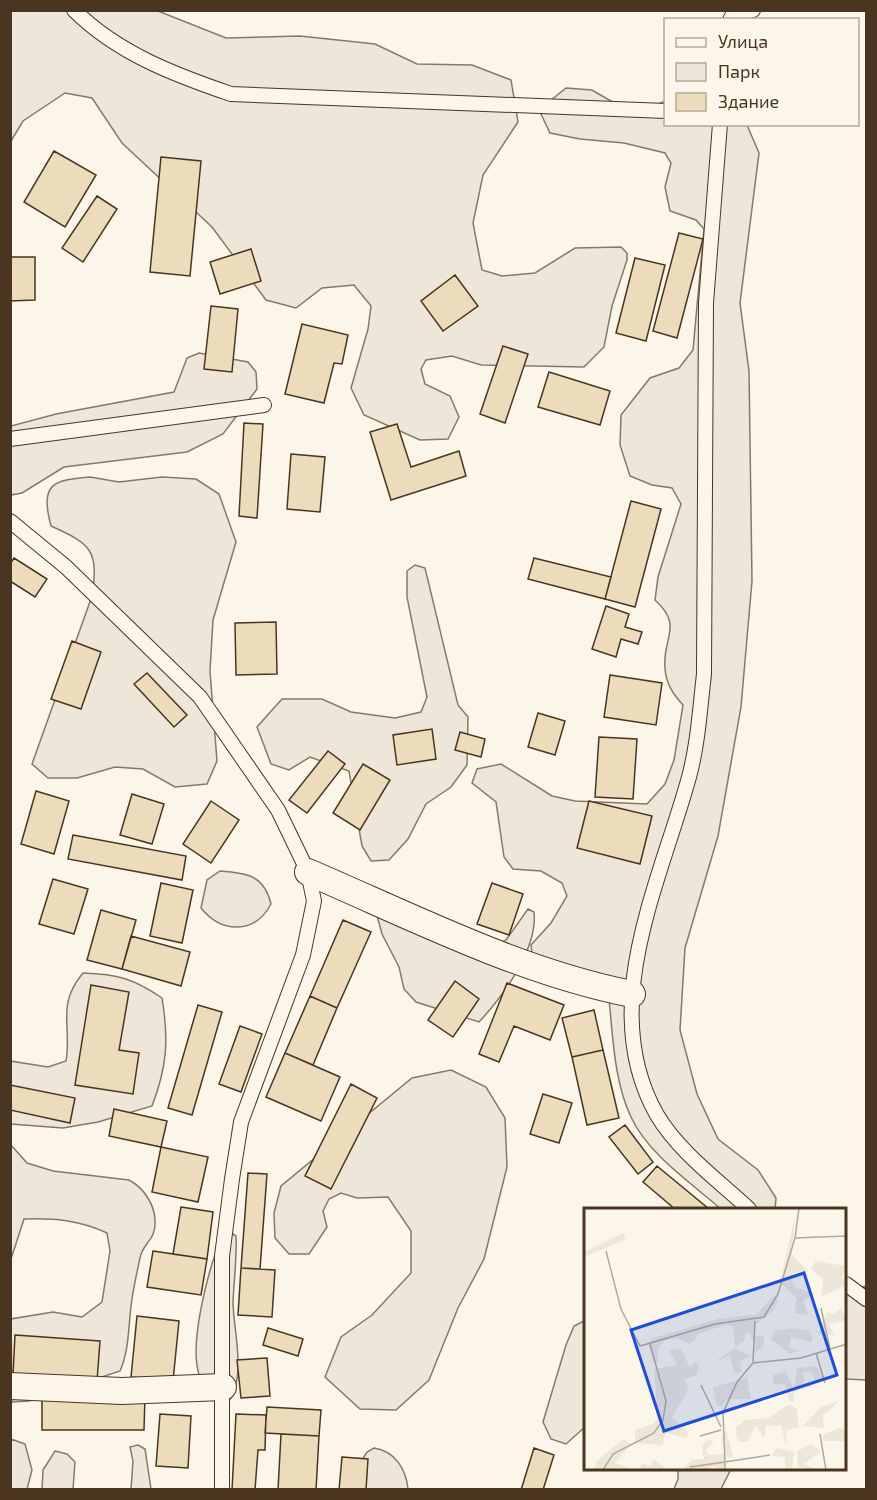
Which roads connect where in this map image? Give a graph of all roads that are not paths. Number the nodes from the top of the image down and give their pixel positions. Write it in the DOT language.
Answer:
graph roads {
  1 [pos="74,10"];
  2 [pos="753,10"];
  3 [pos="731,18"];
  4 [pos="664,111"];
  5 [pos="720,126"];
  6 [pos="264,405"];
  7 [pos="10,439"];
  8 [pos="10,521"];
  9 [pos="308,872"];
  10 [pos="632,994"];
  11 [pos="748,1208"];
  12 [pos="847,1285"];
  13 [pos="867,1299"];
  14 [pos="10,1386"];
  15 [pos="223,1387"];
  16 [pos="222,1490"];
  1 -- 4 [label="lane"];
  2 -- 3 [label="lane"];
  5 -- 10 [label="lane"];
  6 -- 7 [label="lane"];
  8 -- 9 [label="lane"];
  9 -- 10 [label="street"];
  9 -- 15 [label="lane"];
  10 -- 11 [label="lane"];
  12 -- 13 [label="lane"];
  14 -- 15 [label="street"];
  15 -- 16 [label="lane"];
}
